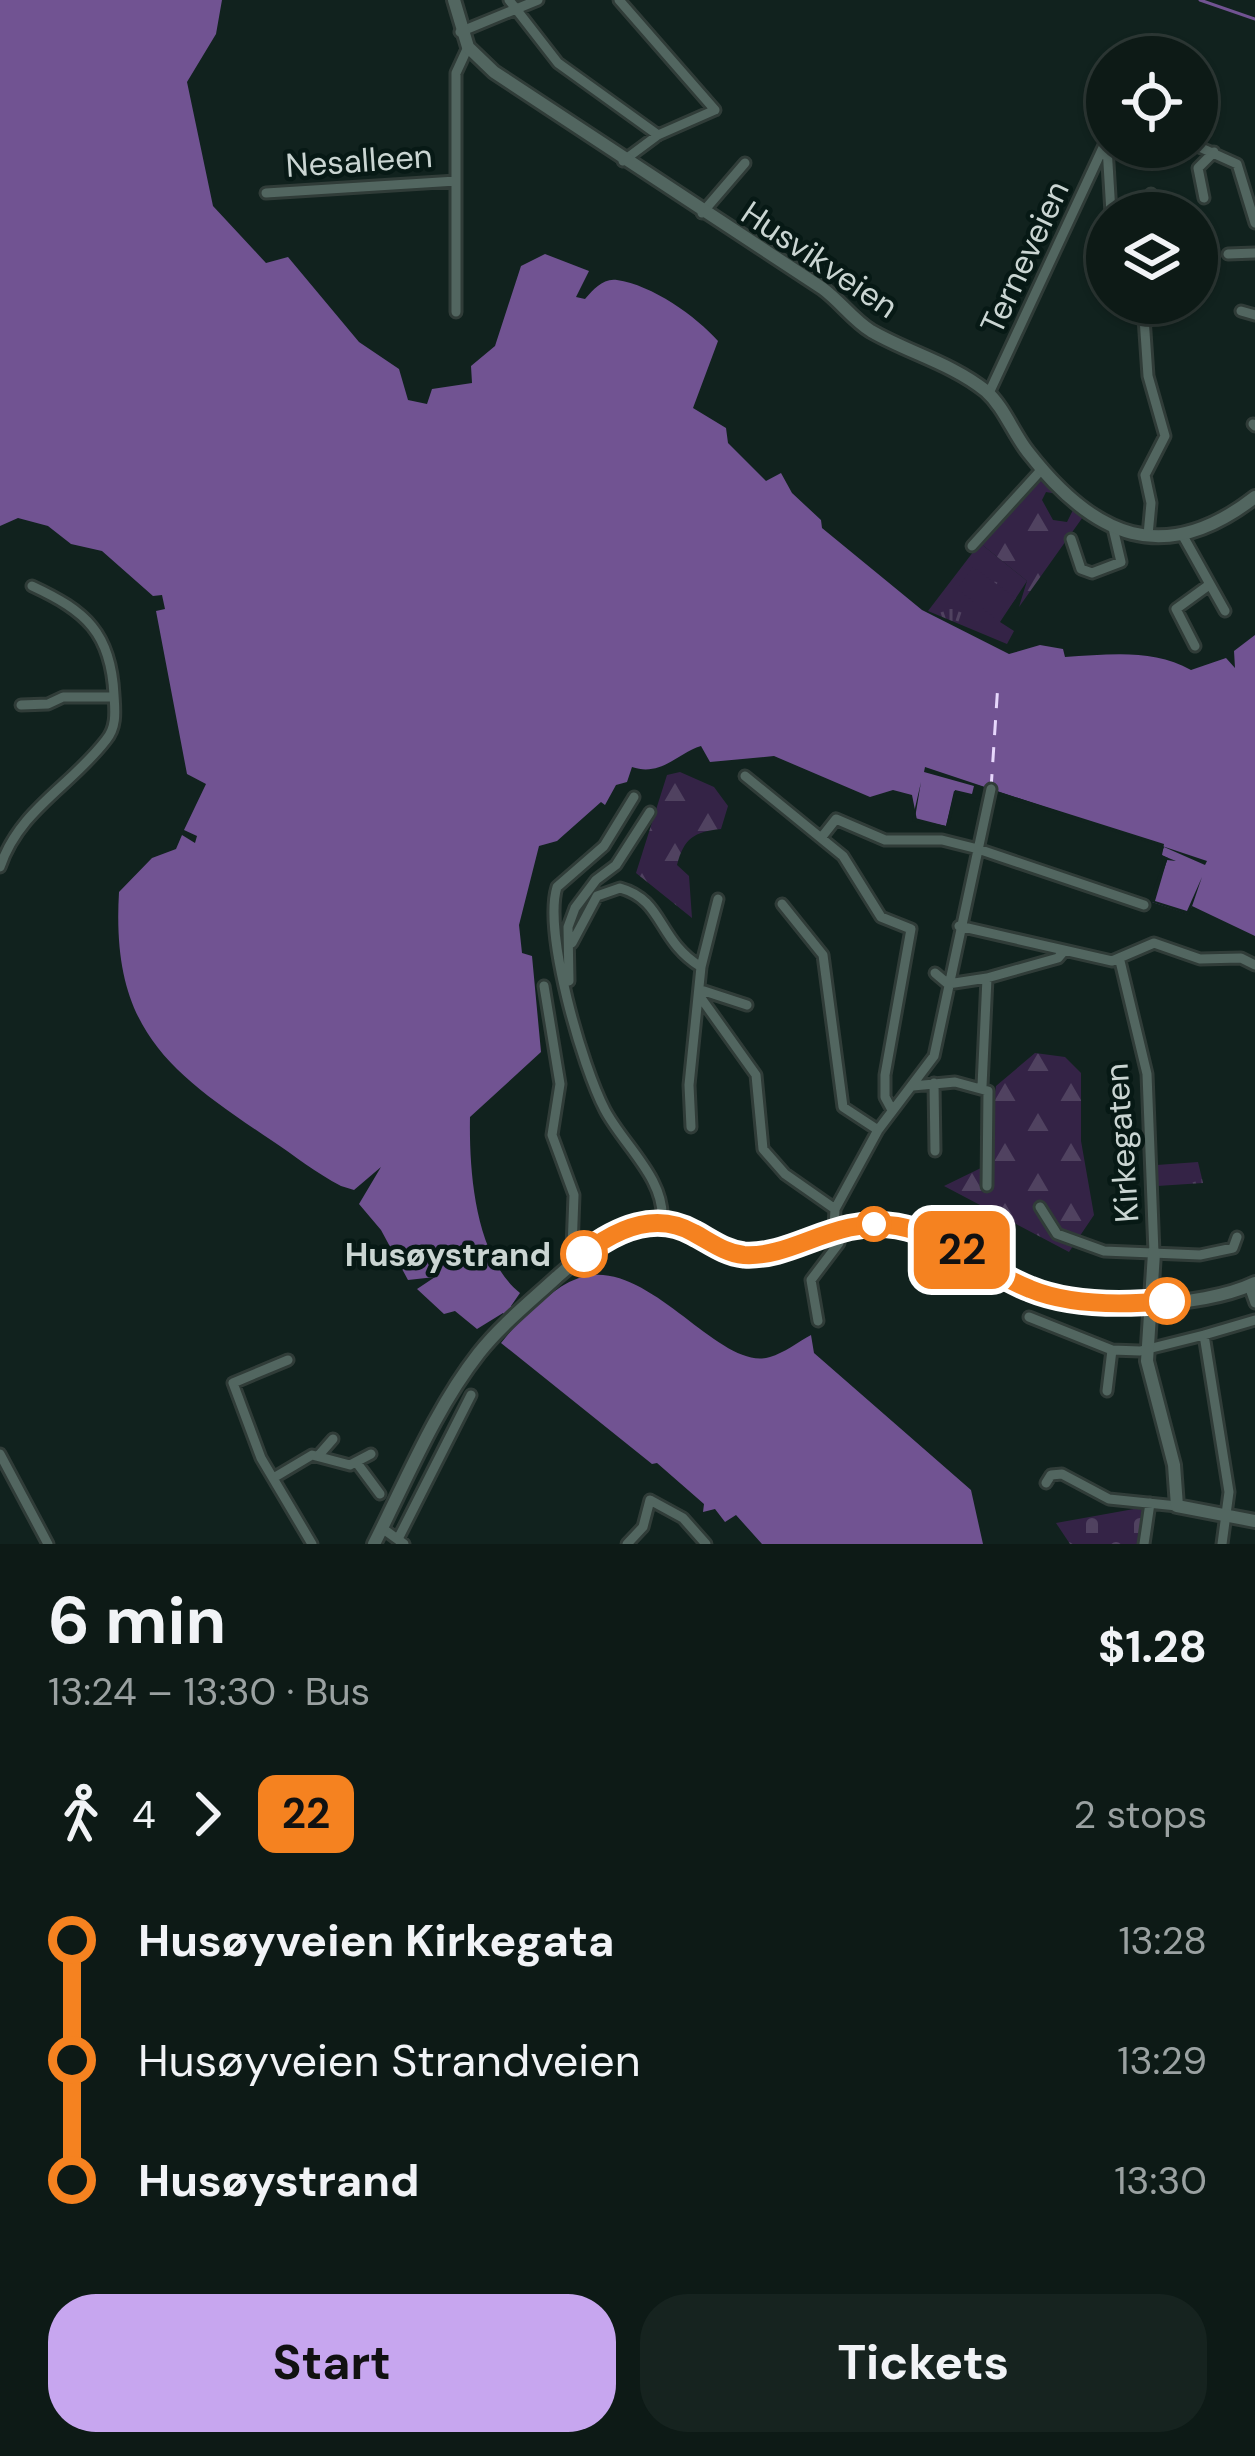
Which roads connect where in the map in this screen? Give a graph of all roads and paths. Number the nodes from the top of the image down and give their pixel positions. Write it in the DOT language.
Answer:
graph roads {
  1 [pos="454,0"];
  2 [pos="538,0"];
  3 [pos="619,0"];
  4 [pos="511,4"];
  5 [pos="460,32"];
  6 [pos="467,47"];
  7 [pos="658,135"];
  8 [pos="1218,154"];
  9 [pos="623,161"];
  10 [pos="745,163"];
  11 [pos="1096,168"];
  12 [pos="456,181"];
  13 [pos="266,193"];
  14 [pos="702,213"];
  15 [pos="1255,223"];
  16 [pos="1255,253"];
  17 [pos="1228,254"];
  18 [pos="1240,311"];
  19 [pos="456,312"];
  20 [pos="1255,315"];
  21 [pos="1144,324"];
  22 [pos="989,394"];
  23 [pos="1042,469"];
  24 [pos="1252,505"];
  25 [pos="1113,528"];
  26 [pos="1148,535"];
  27 [pos="1183,536"];
  28 [pos="1071,538"];
  29 [pos="973,546"];
  30 [pos="1209,585"];
  31 [pos="32,586"];
  32 [pos="1225,611"];
  33 [pos="1195,646"];
  34 [pos="114,698"];
  35 [pos="21,705"];
  36 [pos="745,776"];
  37 [pos="992,789"];
  38 [pos="634,797"];
  39 [pos="650,812"];
  40 [pos="821,838"];
  41 [pos="978,849"];
  42 [pos="0,867"];
  43 [pos="718,899"];
  44 [pos="782,904"];
  45 [pos="1144,905"];
  46 [pos="958,926"];
  47 [pos="572,943"];
  48 [pos="1064,951"];
  49 [pos="1120,961"];
  50 [pos="1255,965"];
  51 [pos="701,968"];
  52 [pos="935,973"];
  53 [pos="987,978"];
  54 [pos="948,984"];
  55 [pos="567,985"];
  56 [pos="544,986"];
  57 [pos="701,994"];
  58 [pos="748,1004"];
  59 [pos="934,1083"];
  60 [pos="913,1086"];
  61 [pos="982,1086"];
  62 [pos="892,1110"];
  63 [pos="692,1127"];
  64 [pos="878,1130"];
  65 [pos="935,1151"];
  66 [pos="987,1186"];
  67 [pos="1040,1207"];
  68 [pos="835,1209"];
  69 [pos="662,1222"];
  70 [pos="837,1227"];
  71 [pos="1237,1237"];
  72 [pos="1154,1253"];
  73 [pos="579,1258"];
  74 [pos="1252,1284"];
  75 [pos="1147,1303"];
  76 [pos="1255,1304"];
  77 [pos="1029,1317"];
  78 [pos="1255,1319"];
  79 [pos="818,1321"];
  80 [pos="1204,1335"];
  81 [pos="1147,1348"];
  82 [pos="1112,1350"];
  83 [pos="288,1360"];
  84 [pos="1107,1391"];
  85 [pos="471,1395"];
  86 [pos="333,1439"];
  87 [pos="0,1454"];
  88 [pos="371,1454"];
  89 [pos="319,1455"];
  90 [pos="357,1463"];
  91 [pos="275,1478"];
  92 [pos="1046,1484"];
  93 [pos="380,1494"];
  94 [pos="1150,1503"];
  95 [pos="1177,1506"];
  96 [pos="1228,1516"];
  97 [pos="1255,1521"];
  98 [pos="382,1528"];
  99 [pos="402,1540"];
  100 [pos="48,1544"];
  101 [pos="312,1544"];
  102 [pos="374,1544"];
  103 [pos="627,1544"];
  104 [pos="706,1544"];
  105 [pos="1144,1544"];
  106 [pos="1222,1544"];
  1 -- 5 [label="main road, Husvikveien"];
  2 -- 4 [label="street"];
  3 -- 7 [label="street"];
  4 -- 5 [label="street"];
  4 -- 7 [label="street"];
  5 -- 6 [label="main road, Husvikveien"];
  6 -- 9 [label="main road, Husvikveien"];
  6 -- 12 [label="street, Nesalleen"];
  7 -- 9 [label="street"];
  8 -- 15 [label="street"];
  9 -- 14 [label="main road, Husvikveien"];
  10 -- 14 [label="street, Husvikveien"];
  11 -- 22 [label="street, Terneveien"];
  12 -- 13 [label="street, Nesalleen"];
  12 -- 19 [label="street, Nesalleen"];
  14 -- 22 [label="main road, Husvikveien"];
  16 -- 17 [label="street"];
  18 -- 20 [label="street"];
  21 -- 26 [label="street"];
  22 -- 23 [label="main road, Husvikveien"];
  23 -- 25 [label="main road, Husvikveien"];
  23 -- 29 [label="street"];
  24 -- 27 [label="main road, Husvikveien"];
  25 -- 26 [label="main road, Husvikveien"];
  25 -- 28 [label="street"];
  26 -- 27 [label="main road, Husvikveien"];
  27 -- 30 [label="street"];
  30 -- 32 [label="street"];
  30 -- 33 [label="street"];
  31 -- 34 [label="street"];
  34 -- 35 [label="street"];
  34 -- 42 [label="street"];
  36 -- 40 [label="street"];
  37 -- 41 [label="street"];
  38 -- 55 [label="street"];
  39 -- 47 [label="street"];
  40 -- 41 [label="street"];
  40 -- 62 [label="street"];
  41 -- 45 [label="street"];
  41 -- 46 [label="street"];
  43 -- 51 [label="street"];
  44 -- 64 [label="street"];
  46 -- 48 [label="street"];
  46 -- 54 [label="street"];
  47 -- 51 [label="street"];
  47 -- 55 [label="street"];
  48 -- 49 [label="street"];
  48 -- 53 [label="street"];
  49 -- 50 [label="street"];
  49 -- 72 [label="street, Kirkegaten"];
  51 -- 57 [label="street"];
  52 -- 54 [label="street"];
  53 -- 54 [label="street"];
  53 -- 61 [label="street"];
  54 -- 60 [label="street"];
  55 -- 69 [label="street"];
  56 -- 73 [label="street"];
  57 -- 58 [label="street"];
  57 -- 63 [label="street"];
  57 -- 68 [label="street"];
  59 -- 60 [label="street"];
  59 -- 61 [label="street"];
  59 -- 65 [label="street"];
  60 -- 62 [label="street"];
  61 -- 66 [label="street"];
  62 -- 64 [label="street"];
  64 -- 68 [label="street"];
  67 -- 72 [label="street, Kirkegaten"];
  68 -- 70 [label="street"];
  69 -- 70 [label="main road"];
  69 -- 73 [label="main road"];
  70 -- 75 [label="main road"];
  70 -- 79 [label="street"];
  71 -- 72 [label="street"];
  72 -- 75 [label="main road, Kirkegaten"];
  73 -- 98 [label="main road"];
  74 -- 75 [label="main road"];
  74 -- 76 [label="street"];
  75 -- 81 [label="main road, Kirkegaten"];
  77 -- 82 [label="street"];
  78 -- 80 [label="street"];
  80 -- 81 [label="street"];
  80 -- 96 [label="street"];
  81 -- 82 [label="street"];
  81 -- 95 [label="main road, Kirkegaten"];
  82 -- 84 [label="street"];
  83 -- 91 [label="street"];
  85 -- 99 [label="street"];
  86 -- 89 [label="street"];
  87 -- 100 [label="street"];
  88 -- 90 [label="street"];
  89 -- 90 [label="street"];
  89 -- 91 [label="street"];
  90 -- 93 [label="street"];
  91 -- 101 [label="street"];
  92 -- 94 [label="street"];
  94 -- 95 [label="street"];
  94 -- 105 [label="street"];
  95 -- 96 [label="main road"];
  96 -- 97 [label="main road"];
  96 -- 106 [label="street"];
  98 -- 99 [label="street"];
  98 -- 102 [label="main road"];
  103 -- 104 [label="street"];
}
